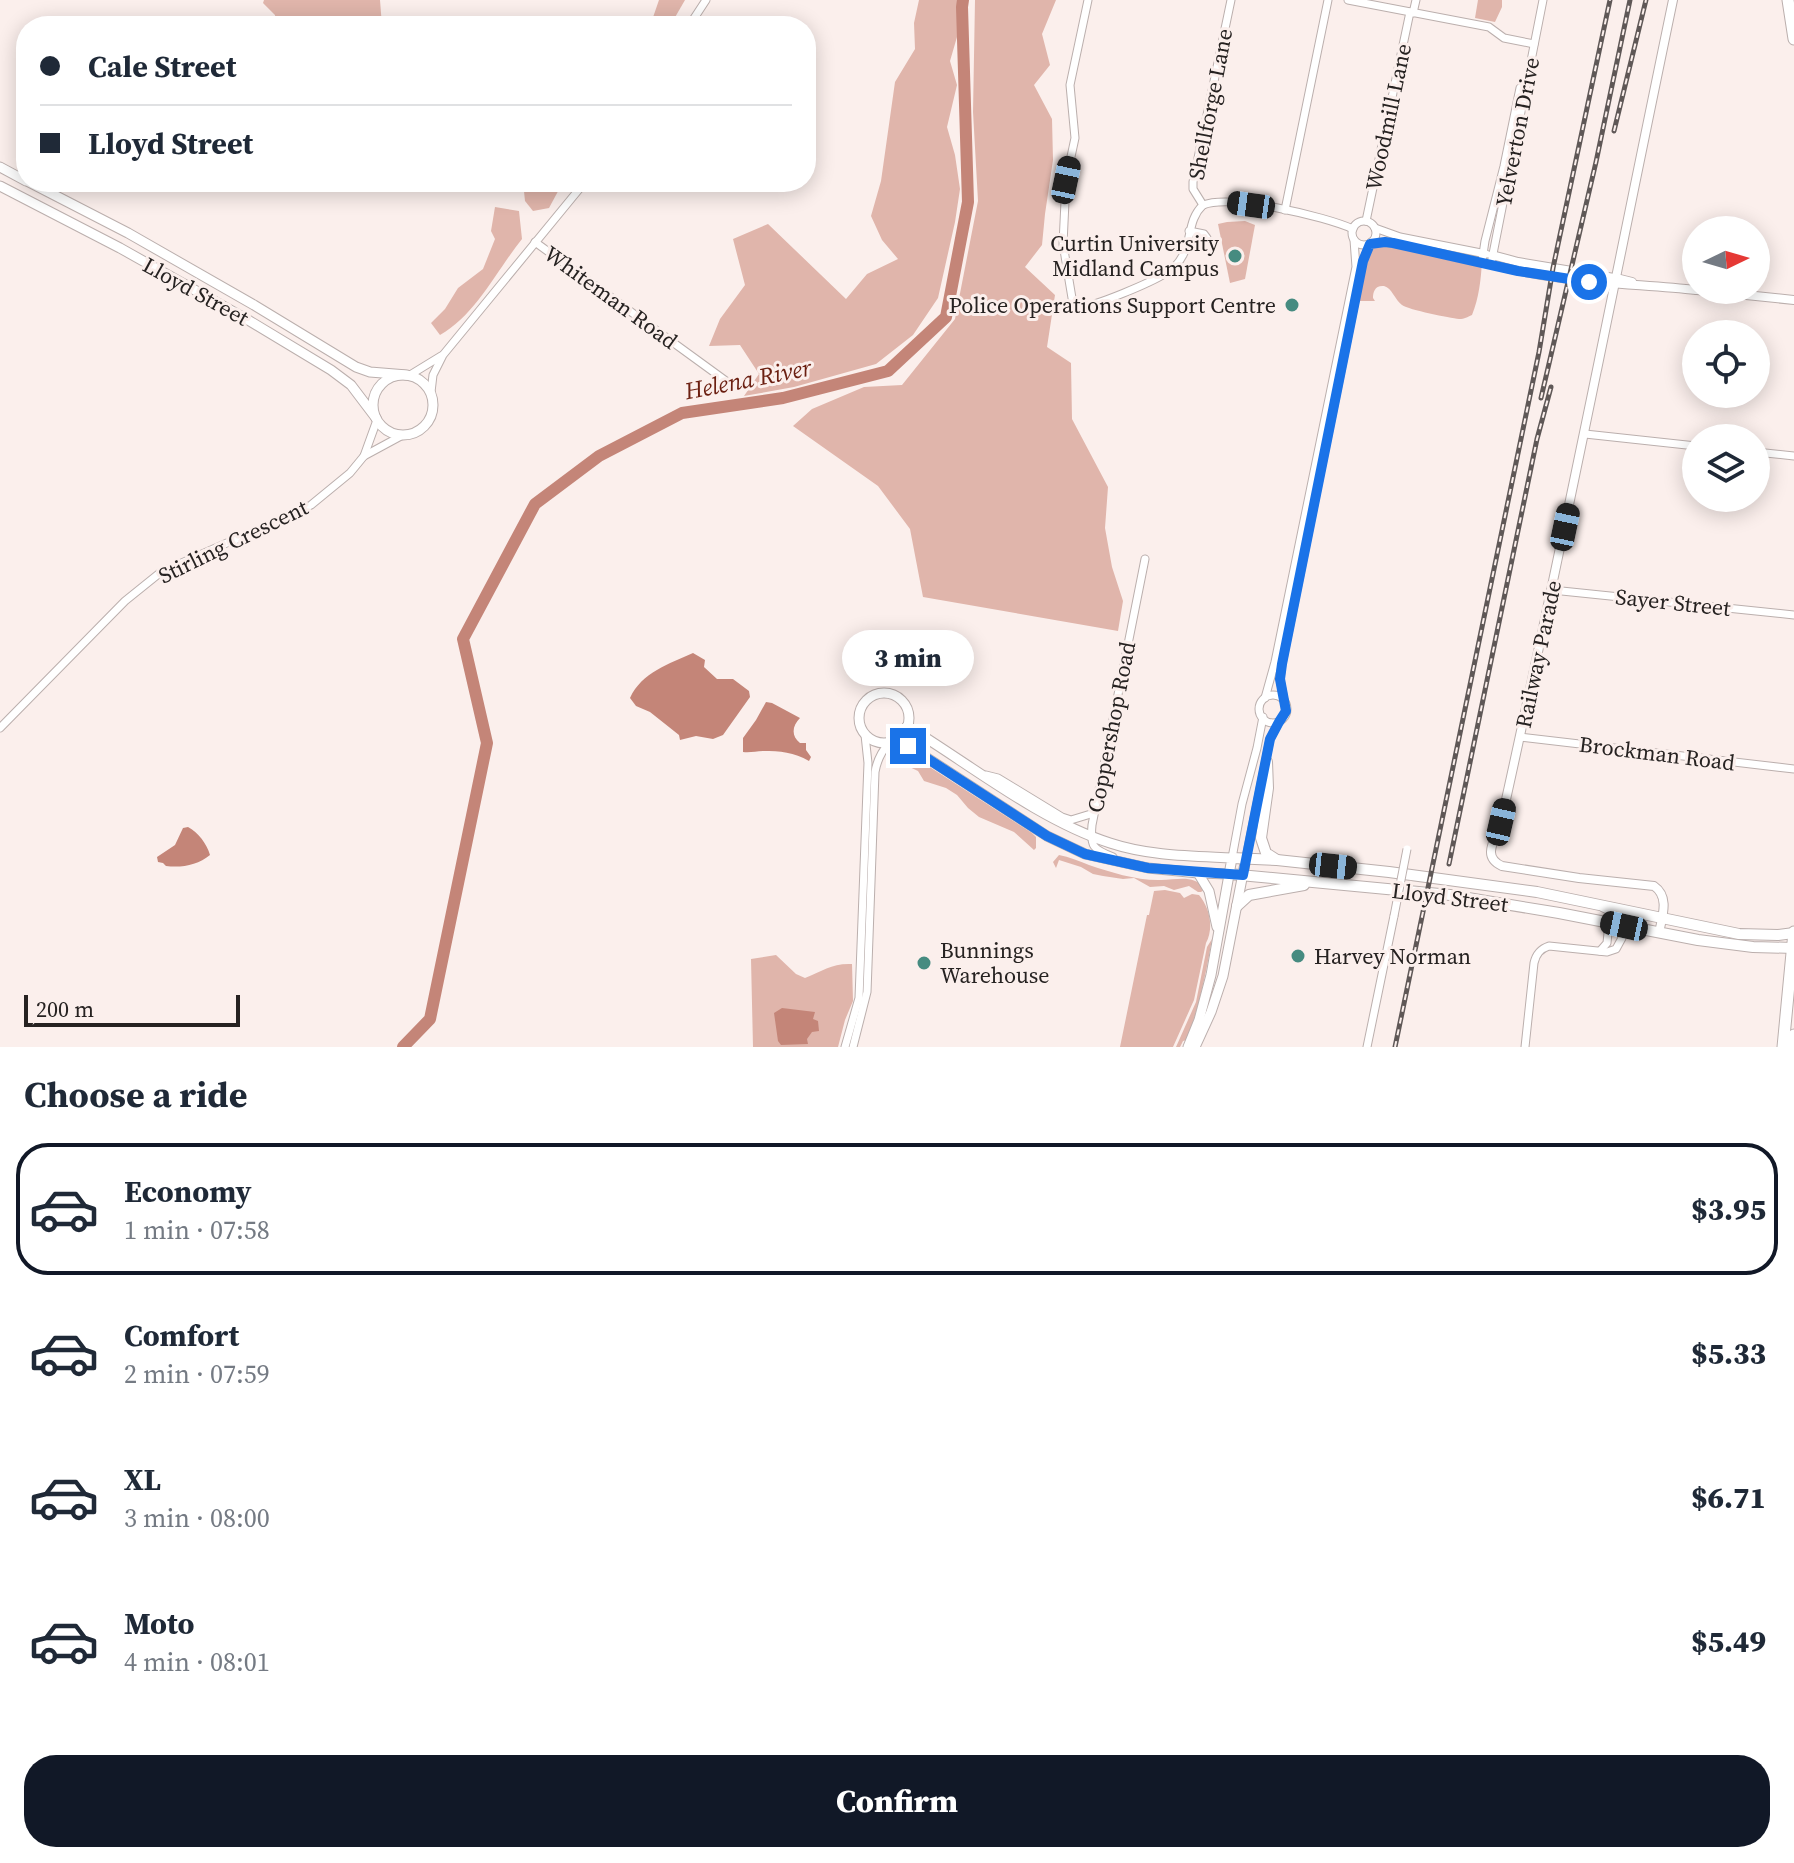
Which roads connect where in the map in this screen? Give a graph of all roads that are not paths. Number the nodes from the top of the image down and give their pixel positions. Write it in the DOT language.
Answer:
graph roads {
  1 [pos="1088,0"];
  2 [pos="1231,0"];
  3 [pos="1328,0"];
  4 [pos="1348,0"];
  5 [pos="1416,0"];
  6 [pos="1541,0"];
  7 [pos="1673,0"];
  8 [pos="1788,0"];
  9 [pos="1412,13"];
  10 [pos="1794,39"];
  11 [pos="1532,44"];
  12 [pos="0,186"];
  13 [pos="48,192"];
  14 [pos="577,192"];
  15 [pos="1203,205"];
  16 [pos="1285,210"];
  17 [pos="1366,221"];
  18 [pos="1375,228"];
  19 [pos="1353,229"];
  20 [pos="1189,231"];
  21 [pos="1207,238"];
  22 [pos="1354,240"];
  23 [pos="535,242"];
  24 [pos="1371,243"];
  25 [pos="1487,258"];
  26 [pos="1614,281"];
  27 [pos="1682,289"];
  28 [pos="1770,298"];
  29 [pos="1794,300"];
  30 [pos="443,355"];
  31 [pos="408,375"];
  32 [pos="726,381"];
  33 [pos="431,392"];
  34 [pos="376,419"];
  35 [pos="1585,434"];
  36 [pos="401,436"];
  37 [pos="1682,444"];
  38 [pos="1770,453"];
  39 [pos="364,456"];
  40 [pos="1794,456"];
  41 [pos="1145,559"];
  42 [pos="1552,590"];
  43 [pos="1794,615"];
  44 [pos="1265,698"];
  45 [pos="1284,700"];
  46 [pos="1263,717"];
  47 [pos="1279,722"];
  48 [pos="907,726"];
  49 [pos="0,728"];
  50 [pos="865,735"];
  51 [pos="1520,737"];
  52 [pos="893,741"];
  53 [pos="1267,762"];
  54 [pos="1794,769"];
  55 [pos="984,775"];
  56 [pos="1094,813"];
  57 [pos="1091,836"];
  58 [pos="1407,849"];
  59 [pos="1232,858"];
  60 [pos="1246,858"];
  61 [pos="1277,860"];
  62 [pos="1137,866"];
  63 [pos="1198,873"];
  64 [pos="1229,874"];
  65 [pos="1243,875"];
  66 [pos="1346,885"];
  67 [pos="1598,904"];
  68 [pos="1237,906"];
  69 [pos="1662,917"];
  70 [pos="1604,922"];
  71 [pos="1624,926"];
  72 [pos="1659,933"];
  73 [pos="1794,933"];
  74 [pos="1218,934"];
  75 [pos="1793,948"];
  76 [pos="1600,951"];
  77 [pos="1794,1035"];
  78 [pos="845,1047"];
  79 [pos="853,1047"];
  80 [pos="1188,1047"];
  81 [pos="1195,1047"];
  82 [pos="1367,1047"];
  83 [pos="1525,1047"];
  84 [pos="1783,1047"];
  85 [pos="1793,1047"];
  1 -- 20 [label="street"];
  2 -- 15 [label="street, Shellforge Lane"];
  3 -- 16 [label="street"];
  4 -- 9 [label="street"];
  5 -- 9 [label="street, Woodmill Lane"];
  6 -- 11 [label="street, Yelverton Drive"];
  7 -- 26 [label="street, Railway Parade"];
  8 -- 10 [label="highway"];
  9 -- 11 [label="street"];
  9 -- 17 [label="street, Woodmill Lane"];
  11 -- 25 [label="street, Yelverton Drive"];
  12 -- 34 [label="main road, Lloyd Street"];
  13 -- 31 [label="main road, Lloyd Street"];
  14 -- 23 [label="street"];
  15 -- 16 [label="street"];
  15 -- 20 [label="street"];
  16 -- 19 [label="street"];
  17 -- 18 [label="street"];
  17 -- 19 [label="street"];
  18 -- 24 [label="street"];
  18 -- 25 [label="street"];
  19 -- 22 [label="street"];
  20 -- 21 [label="street"];
  22 -- 24 [label="street"];
  22 -- 44 [label="street"];
  23 -- 30 [label="street"];
  23 -- 32 [label="street, Whiteman Road"];
  24 -- 25 [label="street"];
  24 -- 45 [label="street"];
  25 -- 26 [label="street"];
  26 -- 27 [label="street"];
  26 -- 35 [label="street, Railway Parade"];
  28 -- 29 [label="street"];
  30 -- 31 [label="street"];
  30 -- 33 [label="street"];
  31 -- 33 [label="main road"];
  31 -- 34 [label="main road"];
  33 -- 36 [label="main road"];
  34 -- 36 [label="main road"];
  34 -- 39 [label="street, Stirling Crescent"];
  35 -- 37 [label="street"];
  35 -- 42 [label="street, Railway Parade"];
  36 -- 39 [label="street, Stirling Crescent"];
  38 -- 40 [label="street"];
  39 -- 49 [label="street, Stirling Crescent"];
  41 -- 56 [label="street, Coppershop Road"];
  42 -- 43 [label="street, Sayer Street"];
  42 -- 51 [label="street, Railway Parade"];
  44 -- 45 [label="street"];
  44 -- 46 [label="street"];
  45 -- 47 [label="street"];
  46 -- 47 [label="street"];
  46 -- 59 [label="street"];
  47 -- 53 [label="street"];
  48 -- 50 [label="main road"];
  48 -- 52 [label="main road"];
  48 -- 55 [label="main road, Lloyd Street"];
  50 -- 52 [label="main road"];
  50 -- 78 [label="street"];
  51 -- 54 [label="street, Brockman Road"];
  51 -- 69 [label="street, Railway Parade"];
  52 -- 62 [label="main road, Lloyd Street"];
  52 -- 79 [label="street"];
  53 -- 60 [label="street"];
  53 -- 61 [label="main road"];
  55 -- 56 [label="street"];
  55 -- 57 [label="main road, Lloyd Street"];
  56 -- 57 [label="street, Coppershop Road"];
  57 -- 59 [label="main road, Lloyd Street"];
  57 -- 62 [label="street, Coppershop Road"];
  58 -- 82 [label="street, bridge"];
  59 -- 60 [label="main road, Lloyd Street"];
  59 -- 64 [label="main road"];
  60 -- 61 [label="main road, Lloyd Street"];
  60 -- 65 [label="main road"];
  61 -- 67 [label="main road, Lloyd Street"];
  62 -- 63 [label="main road, Lloyd Street"];
  63 -- 64 [label="main road, Lloyd Street"];
  63 -- 74 [label="main road"];
  64 -- 65 [label="main road, Lloyd Street"];
  64 -- 74 [label="main road"];
  65 -- 66 [label="main road, Lloyd Street"];
  65 -- 68 [label="main road"];
  66 -- 68 [label="main road"];
  66 -- 70 [label="main road, Lloyd Street"];
  67 -- 69 [label="main road, Lloyd Street"];
  67 -- 71 [label="street"];
  68 -- 81 [label="main road"];
  69 -- 72 [label="street"];
  69 -- 73 [label="main road, Lloyd Street"];
  70 -- 71 [label="main road, Lloyd Street"];
  70 -- 76 [label="street"];
  71 -- 72 [label="main road, Lloyd Street"];
  71 -- 76 [label="street"];
  72 -- 75 [label="main road, Lloyd Street"];
  73 -- 75 [label="highway"];
  74 -- 80 [label="main road"];
  75 -- 84 [label="highway"];
  76 -- 83 [label="street"];
  77 -- 85 [label="highway"];
}
